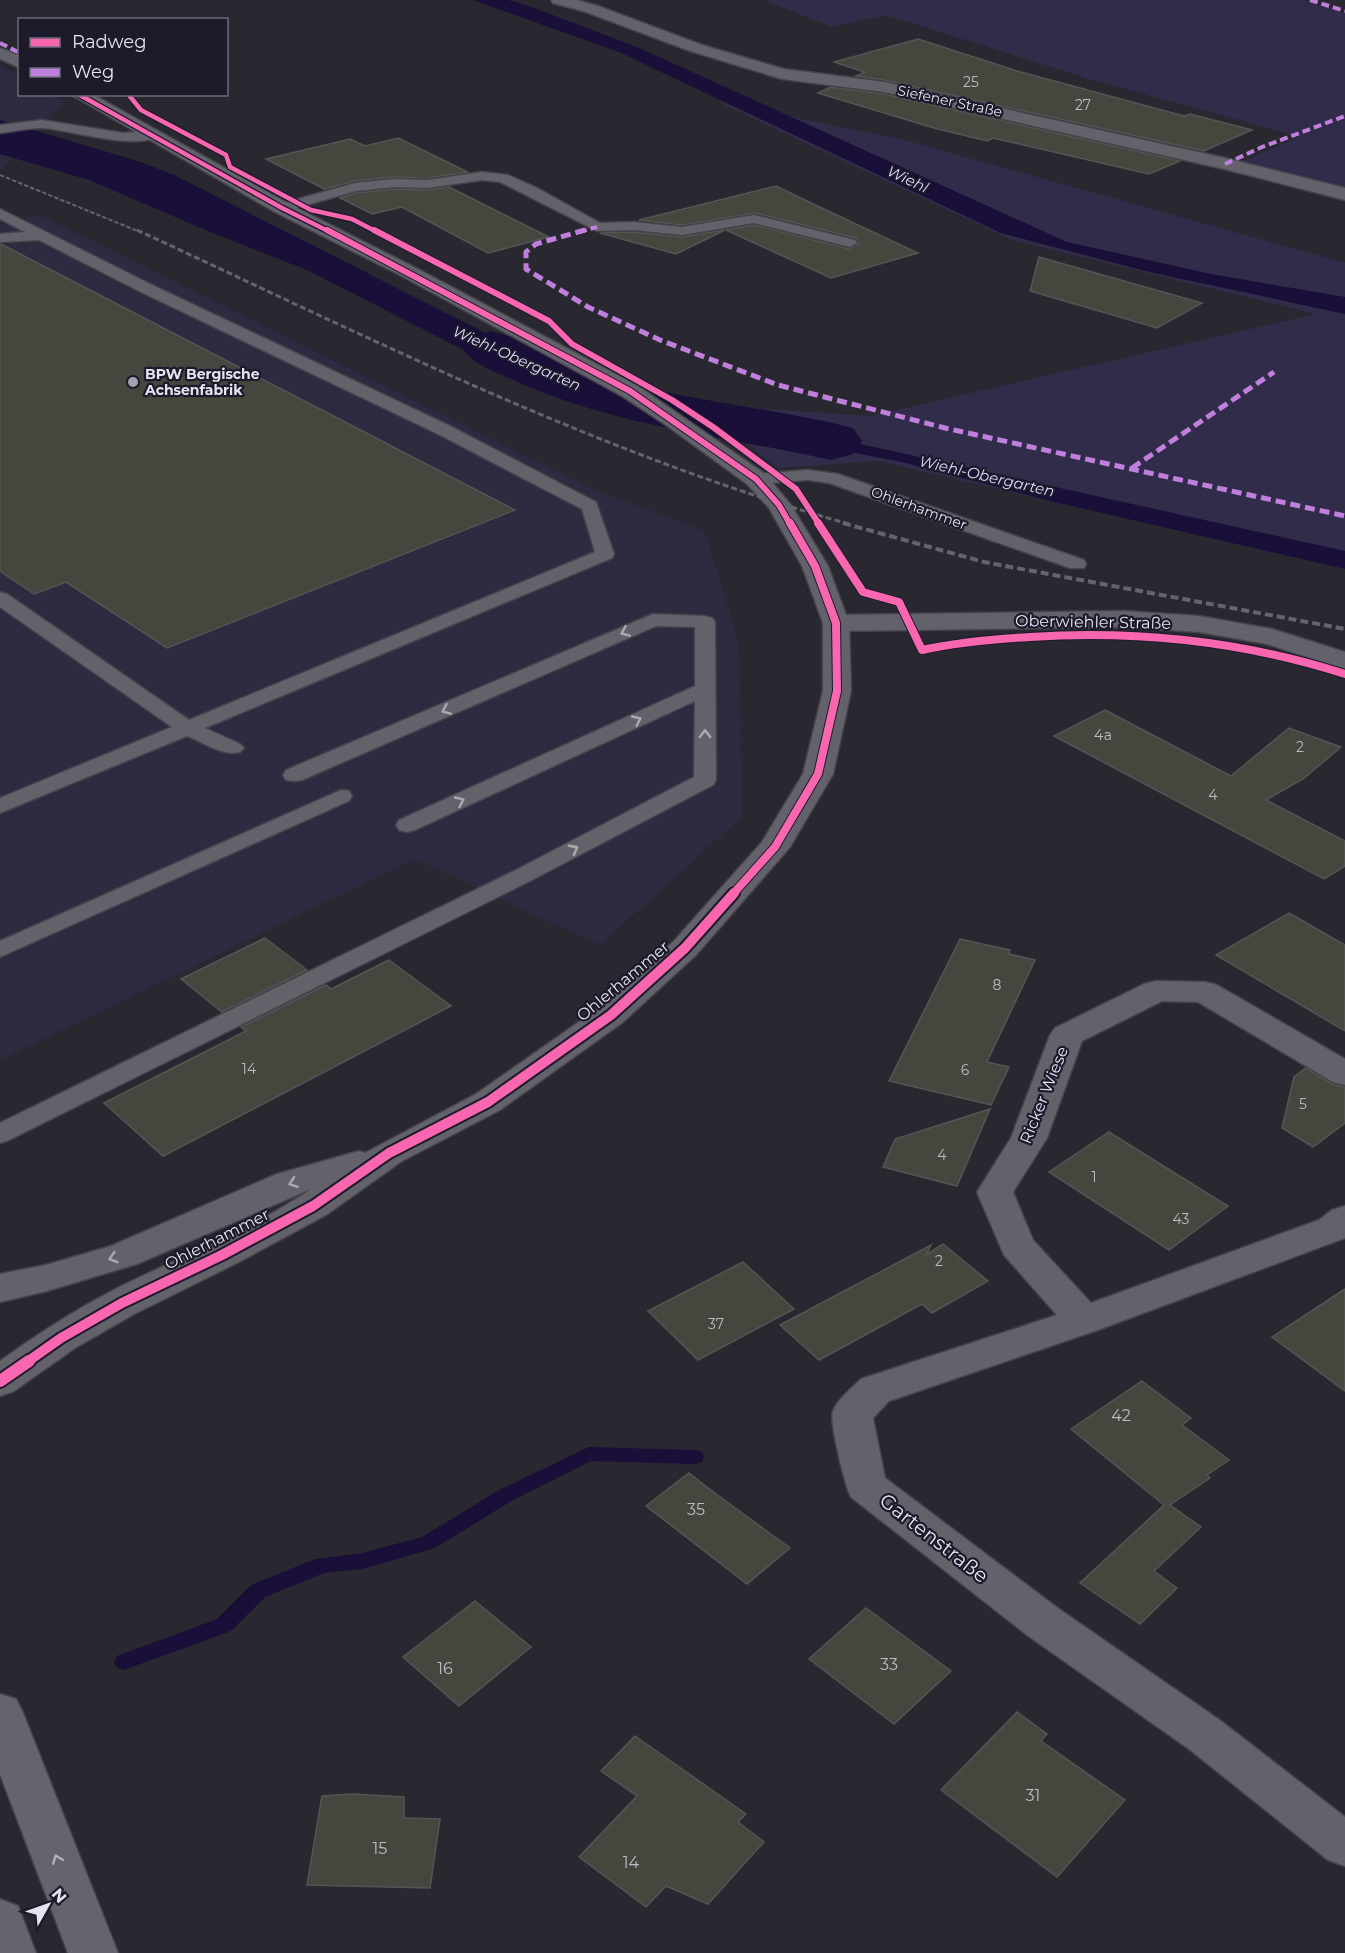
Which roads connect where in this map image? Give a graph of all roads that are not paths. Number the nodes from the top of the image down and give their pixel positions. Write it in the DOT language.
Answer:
graph roads {
  1 [pos="559,0"];
  2 [pos="0,53"];
  3 [pos="18,62"];
  4 [pos="82,96"];
  5 [pos="0,129"];
  6 [pos="151,135"];
  7 [pos="1345,194"];
  8 [pos="282,208"];
  9 [pos="0,213"];
  10 [pos="42,235"];
  11 [pos="0,238"];
  12 [pos="850,243"];
  13 [pos="756,480"];
  14 [pos="1077,564"];
  15 [pos="0,598"];
  16 [pos="836,623"];
  17 [pos="1345,661"];
  18 [pos="705,689"];
  19 [pos="187,728"];
  20 [pos="233,748"];
  21 [pos="294,775"];
  22 [pos="341,796"];
  23 [pos="0,806"];
  24 [pos="407,825"];
  25 [pos="0,950"];
  26 [pos="1345,1074"];
  27 [pos="0,1134"];
  28 [pos="389,1153"];
  29 [pos="1345,1219"];
  30 [pos="0,1288"];
  31 [pos="1084,1320"];
  32 [pos="0,1381"];
  33 [pos="0,1713"];
  34 [pos="1345,1845"];
  35 [pos="0,1922"];
  36 [pos="11,1953"];
  37 [pos="93,1953"];
  1 -- 7 [label="street, Siefener Straße"];
  2 -- 3 [label="street"];
  4 -- 6 [label="street"];
  5 -- 6 [label="lane"];
  6 -- 8 [label="street"];
  8 -- 12 [label="lane"];
  8 -- 13 [label="street, Ohlerhammer"];
  9 -- 10 [label="lane"];
  10 -- 11 [label="lane"];
  10 -- 19 [label="lane"];
  13 -- 14 [label="lane, Ohlerhammer"];
  13 -- 16 [label="street, Ohlerhammer"];
  15 -- 19 [label="lane"];
  16 -- 17 [label="street, Oberwiehler Straße"];
  16 -- 28 [label="street, Ohlerhammer"];
  18 -- 21 [label="lane, one-way"];
  24 -- 18 [label="lane, one-way"];
  27 -- 18 [label="lane, one-way"];
  19 -- 20 [label="lane"];
  19 -- 23 [label="lane"];
  22 -- 25 [label="lane"];
  26 -- 31 [label="street, Ricker Wiese"];
  28 -- 30 [label="street, Ohlerhammer, one-way"];
  28 -- 32 [label="street, Ohlerhammer"];
  29 -- 31 [label="street, Gartenstraße"];
  31 -- 34 [label="street, Gartenstraße"];
  37 -- 33 [label="main road, one-way"];
  35 -- 36 [label="main road"];
}
